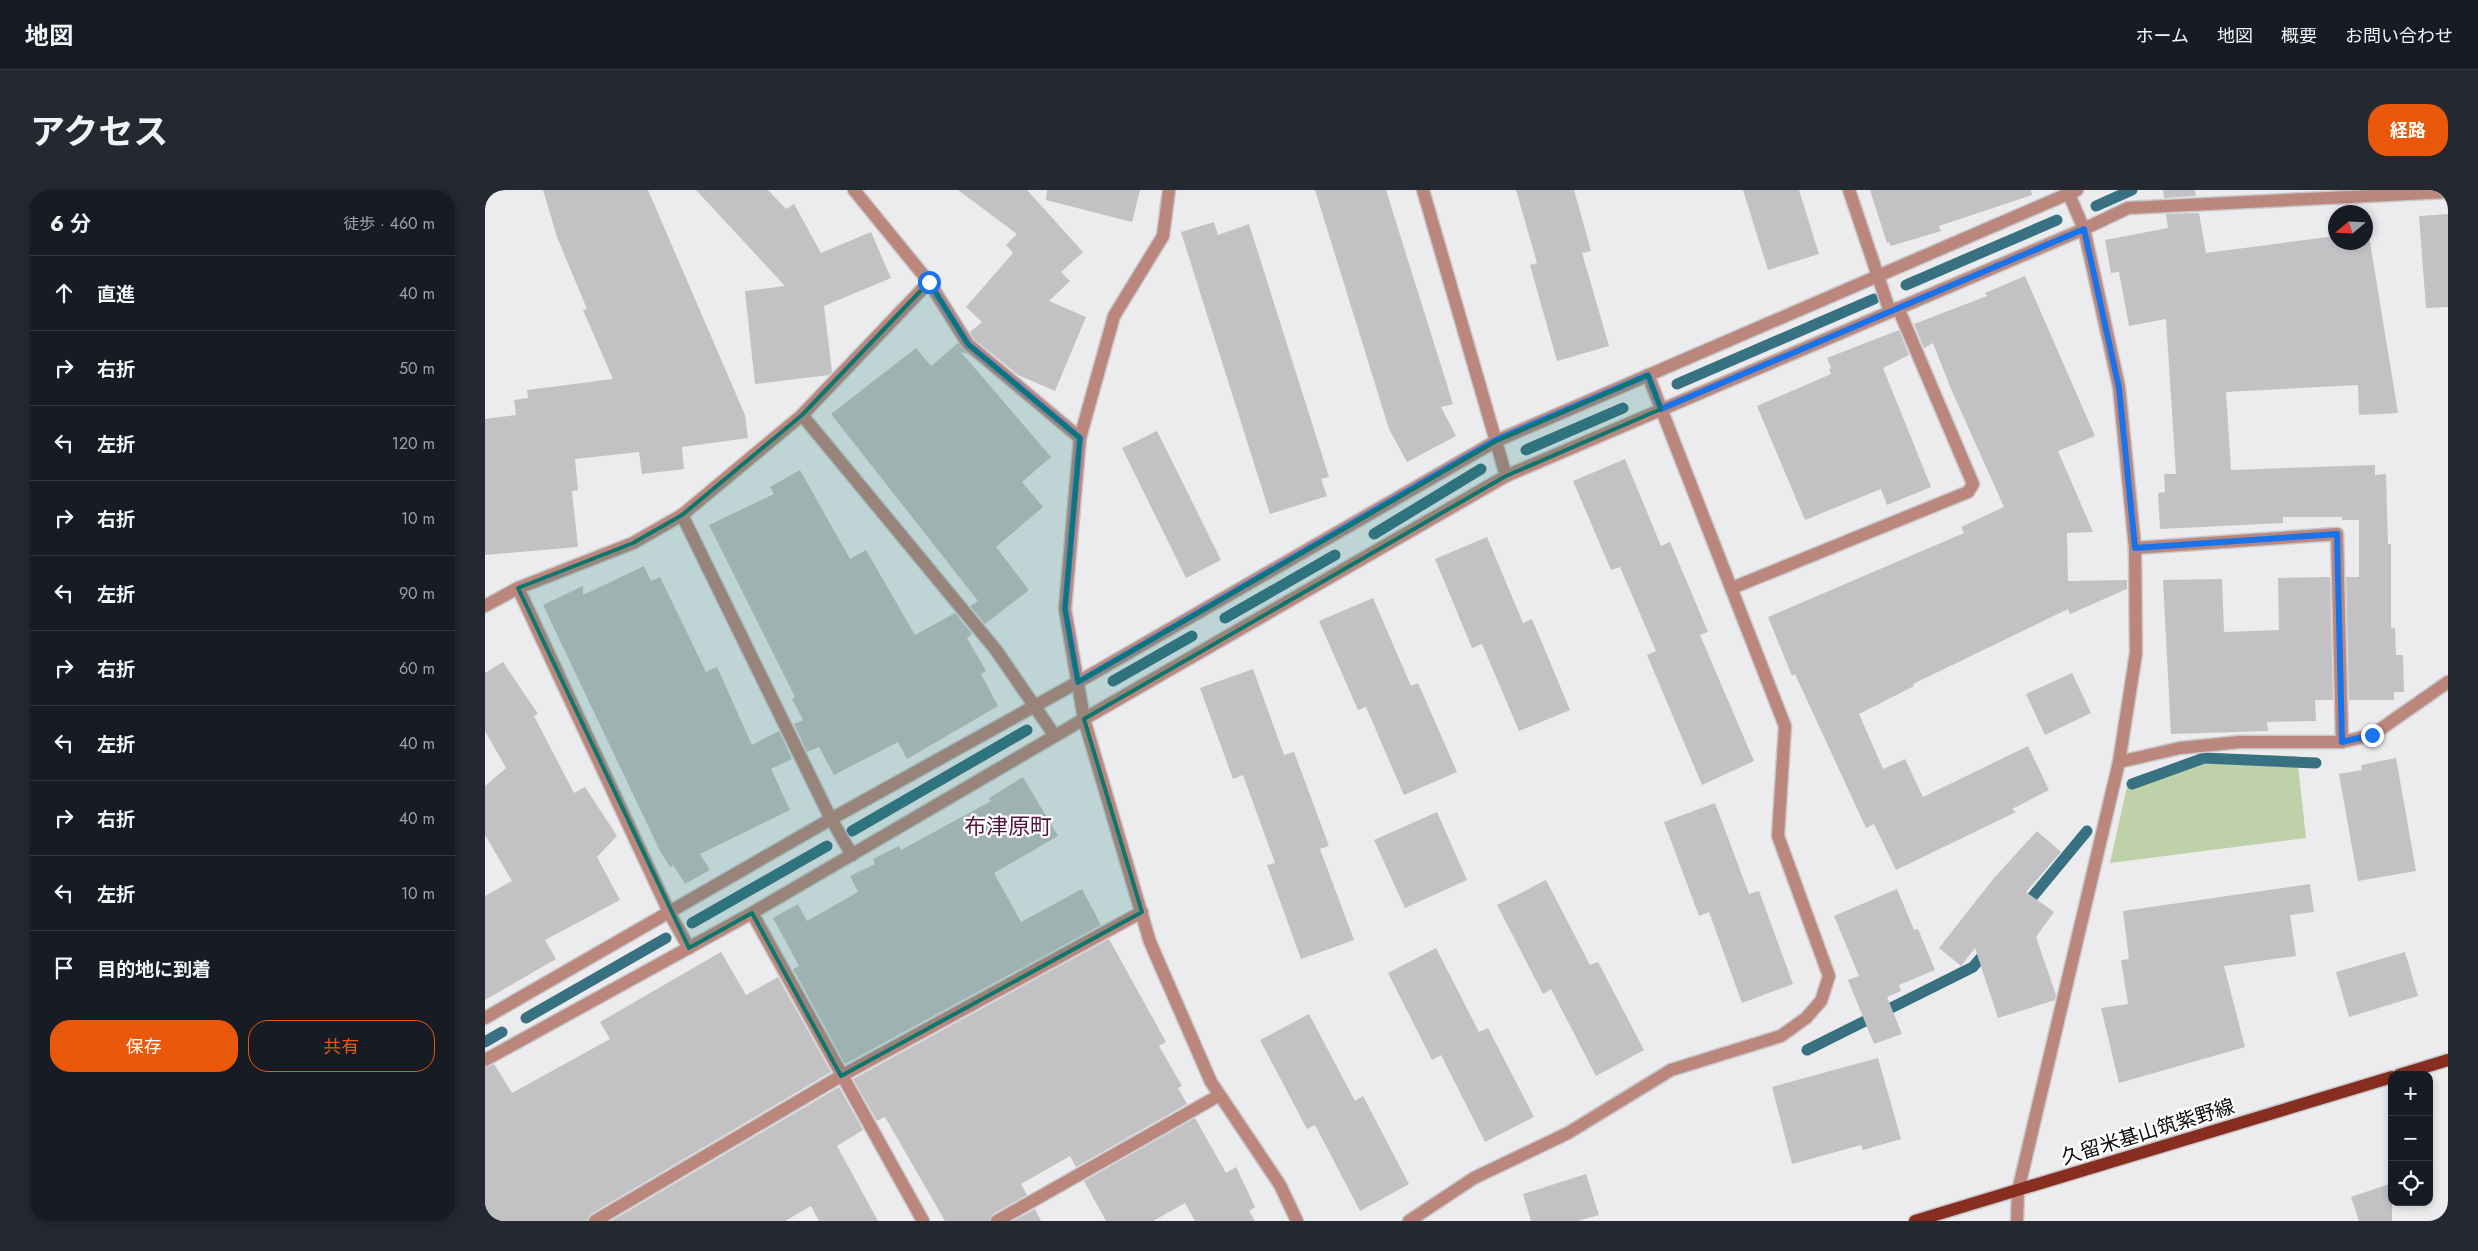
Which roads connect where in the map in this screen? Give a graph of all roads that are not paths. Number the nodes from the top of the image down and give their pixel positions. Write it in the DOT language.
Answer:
graph roads {
  1 [pos="854,190"];
  2 [pos="1169,190"];
  3 [pos="1423,190"];
  4 [pos="1849,190"];
  5 [pos="2071,191"];
  6 [pos="2448,192"];
  7 [pos="2084,229"];
  8 [pos="1878,276"];
  9 [pos="929,282"];
  10 [pos="1894,310"];
  11 [pos="1648,375"];
  12 [pos="1661,409"];
  13 [pos="802,415"];
  14 [pos="1080,438"];
  15 [pos="1496,440"];
  16 [pos="1507,476"];
  17 [pos="681,515"];
  18 [pos="2135,548"];
  19 [pos="519,588"];
  20 [pos="1732,588"];
  21 [pos="485,606"];
  22 [pos="1078,682"];
  23 [pos="2448,682"];
  24 [pos="1034,706"];
  25 [pos="1084,719"];
  26 [pos="1055,736"];
  27 [pos="2342,742"];
  28 [pos="2119,762"];
  29 [pos="831,820"];
  30 [pos="852,855"];
  31 [pos="1142,912"];
  32 [pos="670,914"];
  33 [pos="751,914"];
  34 [pos="689,948"];
  35 [pos="485,1018"];
  36 [pos="485,1060"];
  37 [pos="2448,1060"];
  38 [pos="2412,1071"];
  39 [pos="841,1076"];
  40 [pos="2388,1078"];
  41 [pos="1218,1096"];
  42 [pos="2018,1191"];
  43 [pos="595,1221"];
  44 [pos="923,1221"];
  45 [pos="997,1221"];
  46 [pos="1297,1221"];
  47 [pos="1409,1221"];
  48 [pos="1915,1221"];
  49 [pos="2017,1221"];
  1 -- 9 [label="street"];
  2 -- 14 [label="street"];
  3 -- 15 [label="street"];
  4 -- 8 [label="street"];
  5 -- 7 [label="street"];
  5 -- 8 [label="street"];
  6 -- 7 [label="street"];
  7 -- 10 [label="street"];
  7 -- 18 [label="street"];
  8 -- 10 [label="street"];
  8 -- 11 [label="street"];
  9 -- 13 [label="street"];
  9 -- 14 [label="street"];
  10 -- 12 [label="street"];
  10 -- 20 [label="street"];
  11 -- 12 [label="street"];
  11 -- 15 [label="street"];
  12 -- 16 [label="street"];
  12 -- 20 [label="street"];
  13 -- 17 [label="street"];
  13 -- 24 [label="street"];
  14 -- 22 [label="street"];
  15 -- 16 [label="street"];
  15 -- 22 [label="street"];
  16 -- 25 [label="street"];
  17 -- 19 [label="street"];
  17 -- 29 [label="street"];
  18 -- 27 [label="street"];
  18 -- 28 [label="street"];
  19 -- 21 [label="street"];
  19 -- 32 [label="street"];
  20 -- 47 [label="street"];
  22 -- 24 [label="street"];
  22 -- 25 [label="street"];
  23 -- 27 [label="street"];
  24 -- 26 [label="street"];
  24 -- 29 [label="street"];
  25 -- 26 [label="street"];
  25 -- 31 [label="street"];
  26 -- 30 [label="street"];
  27 -- 28 [label="street"];
  28 -- 42 [label="street"];
  29 -- 30 [label="street"];
  29 -- 32 [label="street"];
  30 -- 33 [label="street"];
  31 -- 39 [label="street"];
  31 -- 41 [label="street"];
  32 -- 34 [label="street"];
  32 -- 35 [label="street"];
  33 -- 34 [label="street"];
  33 -- 39 [label="street"];
  34 -- 36 [label="street"];
  37 -- 38 [label="main road"];
  39 -- 43 [label="street"];
  39 -- 44 [label="street"];
  40 -- 42 [label="main road, 久留米基山筑紫野線"];
  41 -- 45 [label="street"];
  41 -- 46 [label="street"];
  42 -- 48 [label="main road, 久留米基山筑紫野線"];
  42 -- 49 [label="street"];
}
